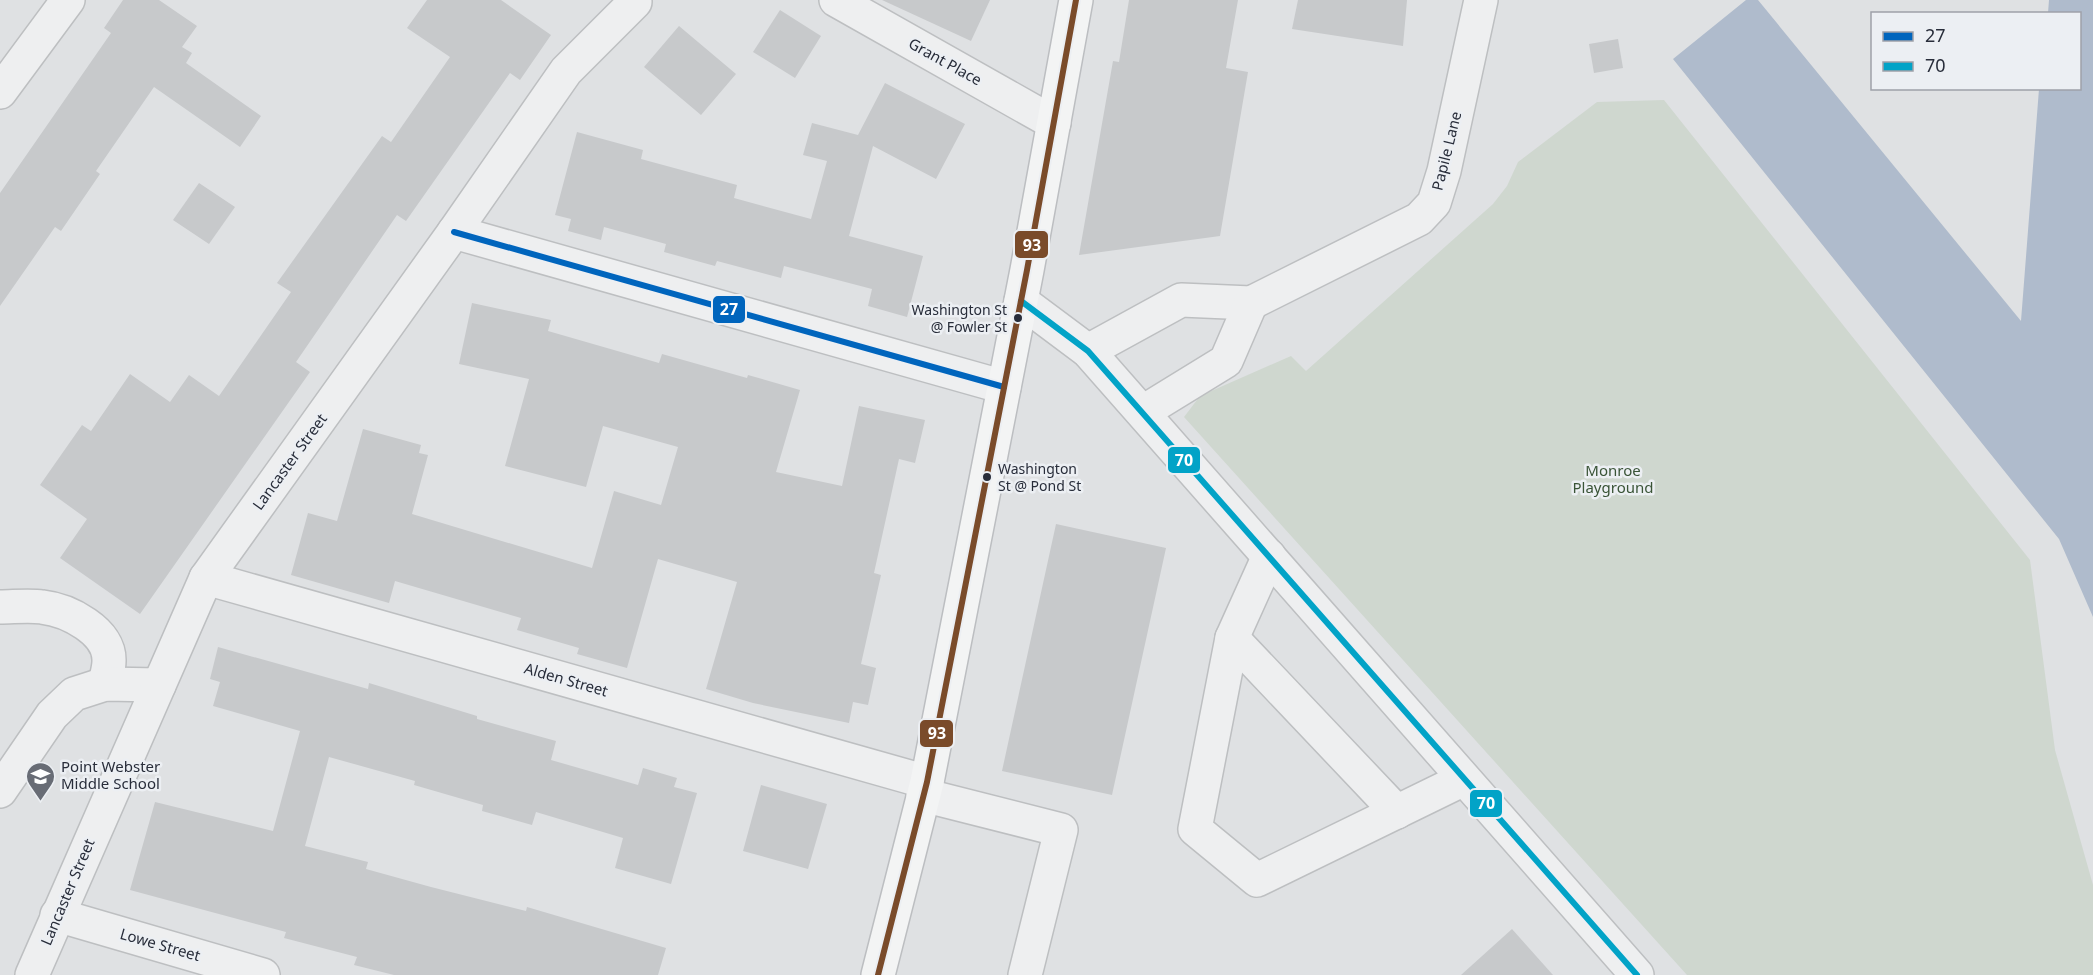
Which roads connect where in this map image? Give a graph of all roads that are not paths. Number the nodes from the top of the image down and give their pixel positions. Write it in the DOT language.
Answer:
graph roads {
  1 [pos="68,0"];
  2 [pos="836,0"];
  3 [pos="1076,0"];
  4 [pos="1481,0"];
  5 [pos="635,2"];
  6 [pos="0,92"];
  7 [pos="1054,123"];
  8 [pos="454,232"];
  9 [pos="1021,301"];
  10 [pos="1251,303"];
  11 [pos="1088,351"];
  12 [pos="1004,387"];
  13 [pos="1143,412"];
  14 [pos="1269,556"];
  15 [pos="206,579"];
  16 [pos="0,607"];
  17 [pos="1232,638"];
  18 [pos="105,684"];
  19 [pos="159,685"];
  20 [pos="1464,779"];
  21 [pos="925,788"];
  22 [pos="0,791"];
  23 [pos="1397,812"];
  24 [pos="57,915"];
  25 [pos="32,975"];
  26 [pos="263,975"];
  27 [pos="878,975"];
  28 [pos="1025,975"];
  29 [pos="1636,975"];
  1 -- 6 [label="street"];
  2 -- 7 [label="street, Grant Place"];
  3 -- 7 [label="main road"];
  4 -- 10 [label="street, Papile Lane"];
  5 -- 8 [label="street, Lancaster Street"];
  7 -- 9 [label="main road"];
  8 -- 12 [label="street"];
  8 -- 15 [label="street, Lancaster Street"];
  9 -- 11 [label="street"];
  9 -- 12 [label="main road"];
  10 -- 11 [label="street, Papile Lane"];
  10 -- 13 [label="street"];
  11 -- 13 [label="street"];
  12 -- 21 [label="main road"];
  13 -- 14 [label="street"];
  14 -- 17 [label="street"];
  14 -- 20 [label="street"];
  15 -- 19 [label="street, Lancaster Street"];
  15 -- 21 [label="street, Alden Street"];
  16 -- 18 [label="street"];
  17 -- 23 [label="street"];
  17 -- 23 [label="street"];
  18 -- 19 [label="street"];
  18 -- 22 [label="street"];
  19 -- 24 [label="street, Lancaster Street"];
  20 -- 23 [label="street"];
  20 -- 29 [label="street"];
  21 -- 27 [label="main road"];
  21 -- 28 [label="street, Alden Street"];
  24 -- 25 [label="street, Lancaster Street"];
  24 -- 26 [label="street, Lowe Street"];
}
